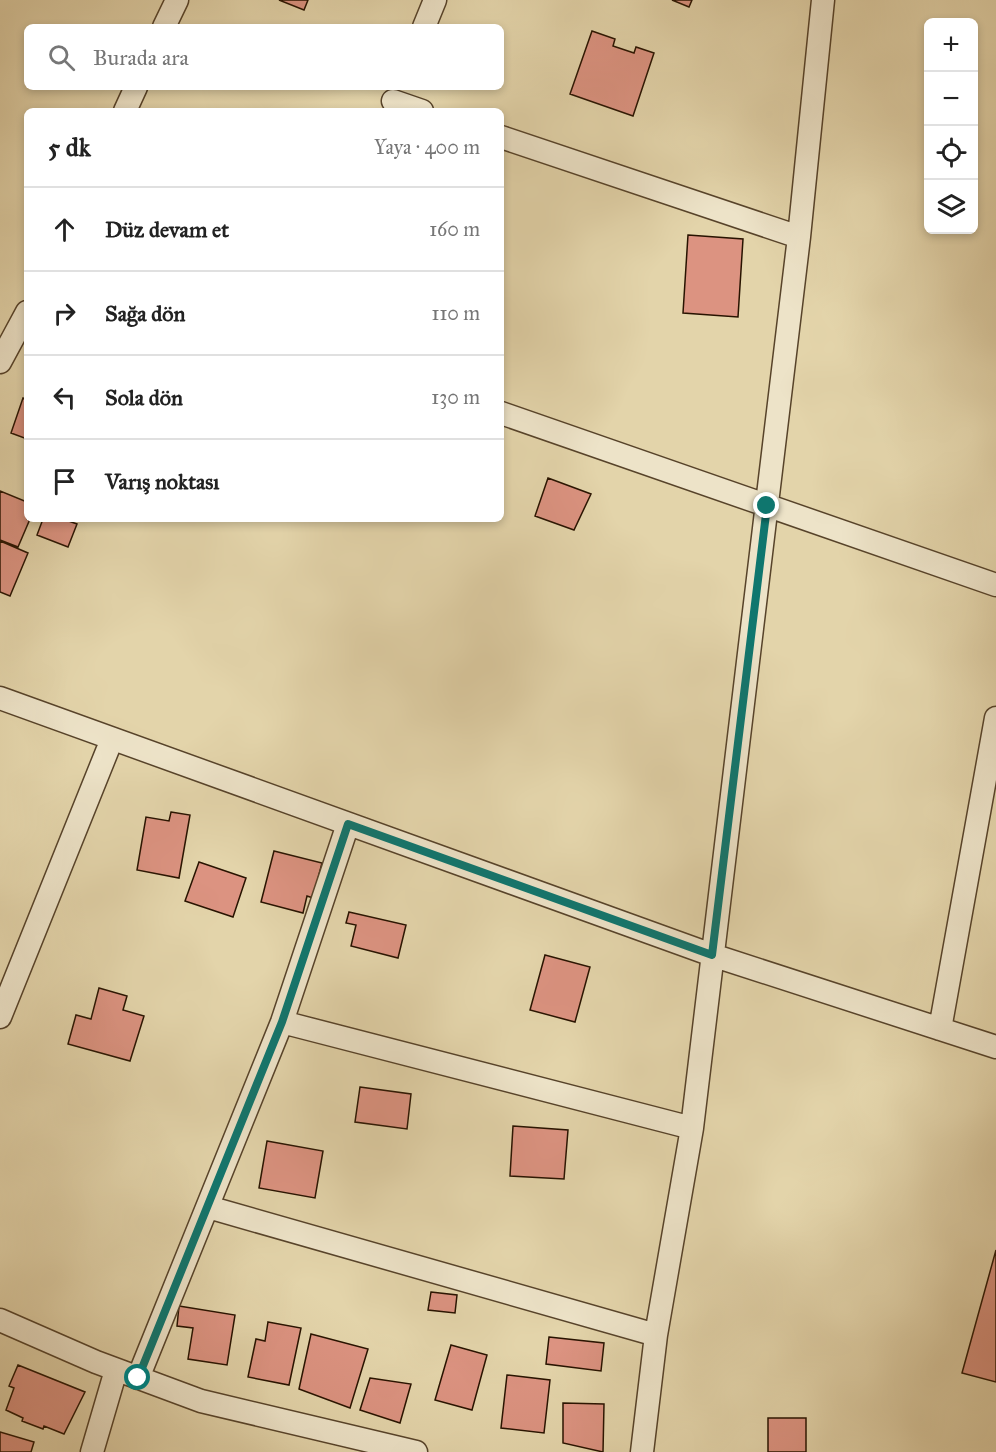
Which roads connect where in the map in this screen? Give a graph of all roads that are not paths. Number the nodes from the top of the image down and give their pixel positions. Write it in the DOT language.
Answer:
graph roads {
  1 [pos="177,0"];
  2 [pos="435,0"];
  3 [pos="823,0"];
  4 [pos="165,24"];
  5 [pos="425,24"];
  6 [pos="135,90"];
  7 [pos="394,100"];
  8 [pos="126,108"];
  9 [pos="414,108"];
  10 [pos="504,138"];
  11 [pos="799,237"];
  12 [pos="24,318"];
  13 [pos="0,362"];
  14 [pos="504,414"];
  15 [pos="767,506"];
  16 [pos="996,585"];
  17 [pos="0,698"];
  18 [pos="996,718"];
  19 [pos="112,739"];
  20 [pos="348,824"];
  21 [pos="712,955"];
  22 [pos="0,1017"];
  23 [pos="282,1022"];
  24 [pos="940,1029"];
  25 [pos="996,1047"];
  26 [pos="692,1128"];
  27 [pos="208,1207"];
  28 [pos="0,1320"];
  29 [pos="656,1335"];
  30 [pos="116,1370"];
  31 [pos="138,1378"];
  32 [pos="365,1446"];
  33 [pos="92,1452"];
  34 [pos="416,1452"];
  35 [pos="642,1452"];
  1 -- 4 [label="street"];
  2 -- 5 [label="street"];
  3 -- 11 [label="street"];
  6 -- 8 [label="street"];
  7 -- 9 [label="street"];
  10 -- 11 [label="street"];
  11 -- 15 [label="street"];
  12 -- 13 [label="street"];
  14 -- 15 [label="street"];
  15 -- 16 [label="street"];
  15 -- 21 [label="street"];
  17 -- 19 [label="street"];
  18 -- 24 [label="street"];
  19 -- 20 [label="street"];
  19 -- 22 [label="street"];
  20 -- 21 [label="street"];
  20 -- 23 [label="street"];
  21 -- 24 [label="street"];
  21 -- 26 [label="street"];
  23 -- 26 [label="street"];
  23 -- 27 [label="street"];
  24 -- 25 [label="street"];
  26 -- 29 [label="street"];
  27 -- 29 [label="street"];
  27 -- 31 [label="street"];
  28 -- 30 [label="street"];
  29 -- 35 [label="street"];
  30 -- 31 [label="street"];
  30 -- 33 [label="street"];
  31 -- 32 [label="street"];
  32 -- 34 [label="street"];
}
